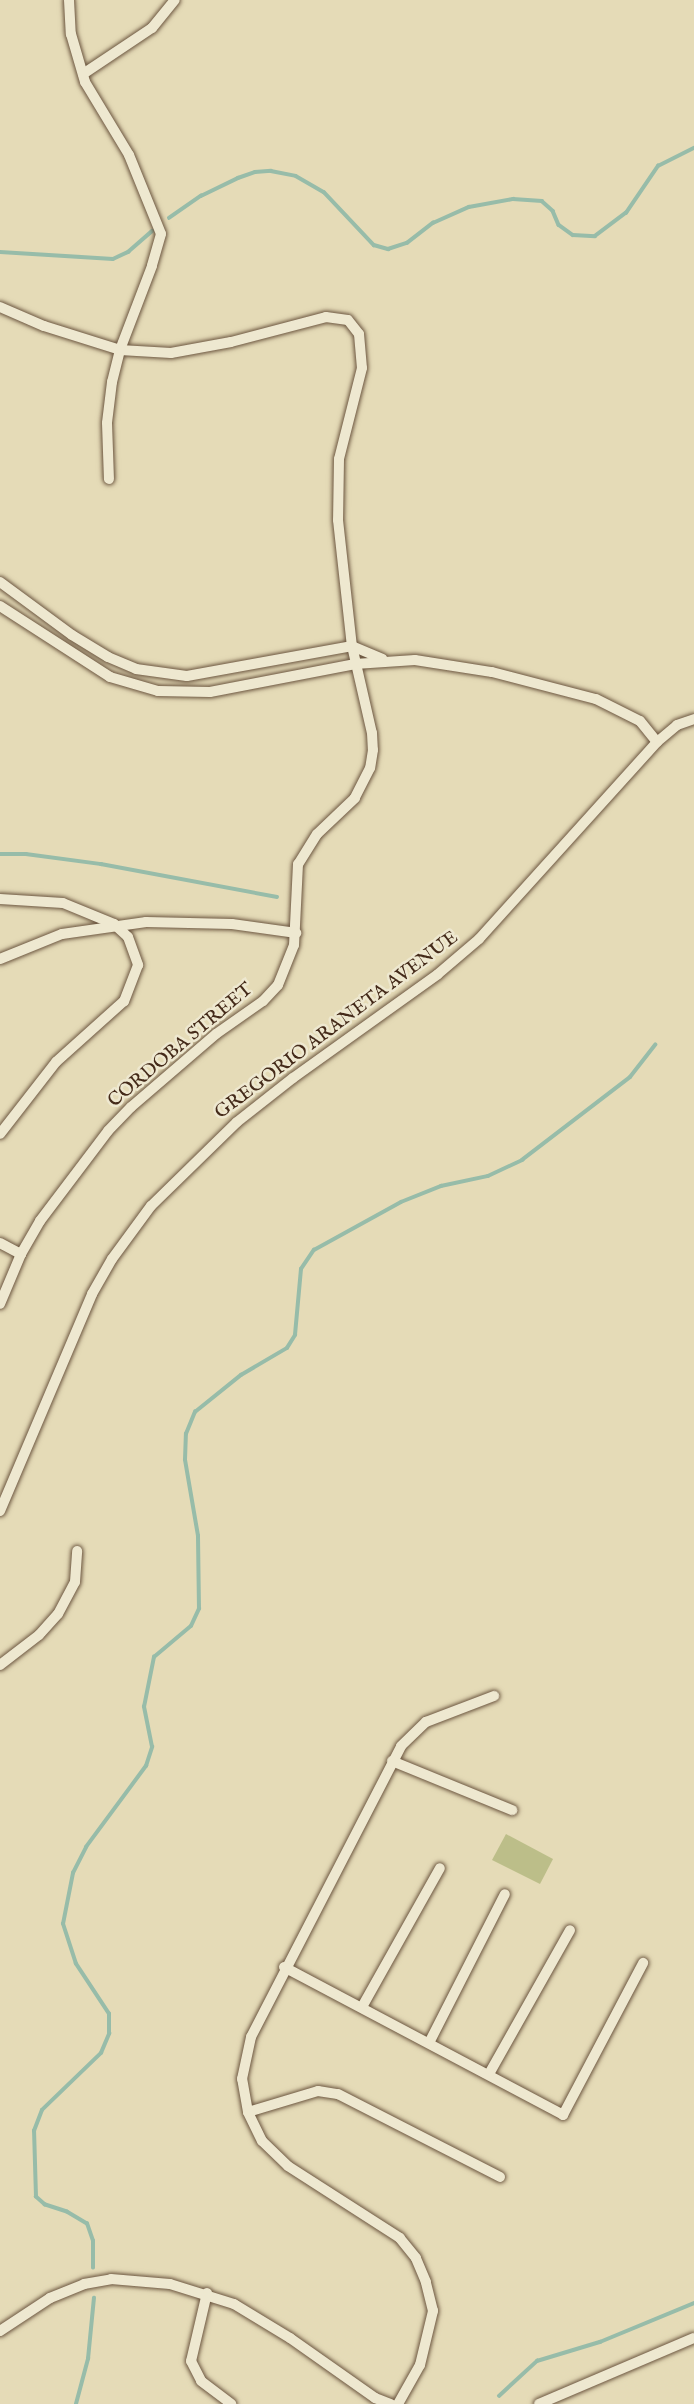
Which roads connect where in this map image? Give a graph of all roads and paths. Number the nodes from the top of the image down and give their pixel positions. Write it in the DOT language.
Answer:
graph roads {
  1 [pos="69,0"];
  2 [pos="175,0"];
  3 [pos="83,74"];
  4 [pos="0,307"];
  5 [pos="120,350"];
  6 [pos="109,479"];
  7 [pos="0,582"];
  8 [pos="0,606"];
  9 [pos="352,646"];
  10 [pos="385,660"];
  11 [pos="355,664"];
  12 [pos="694,719"];
  13 [pos="657,742"];
  14 [pos="0,899"];
  15 [pos="114,924"];
  16 [pos="296,933"];
  17 [pos="0,959"];
  18 [pos="0,1134"];
  19 [pos="0,1243"];
  20 [pos="21,1254"];
  21 [pos="0,1304"];
  22 [pos="0,1511"];
  23 [pos="77,1551"];
  24 [pos="0,1665"];
  25 [pos="494,1696"];
  26 [pos="392,1761"];
  27 [pos="512,1811"];
  28 [pos="440,1868"];
  29 [pos="505,1894"];
  30 [pos="570,1930"];
  31 [pos="643,1963"];
  32 [pos="284,1967"];
  33 [pos="362,2007"];
  34 [pos="429,2043"];
  35 [pos="489,2074"];
  36 [pos="248,2112"];
  37 [pos="500,2177"];
  38 [pos="207,2293"];
  39 [pos="0,2331"];
  40 [pos="694,2337"];
  41 [pos="231,2404"];
  42 [pos="391,2404"];
  43 [pos="398,2404"];
  44 [pos="539,2404"];
  1 -- 3 [label="street"];
  2 -- 3 [label="street"];
  3 -- 5 [label="street"];
  4 -- 5 [label="street"];
  5 -- 6 [label="street"];
  5 -- 9 [label="street, CORDOBA STREET"];
  7 -- 9 [label="street"];
  8 -- 11 [label="street"];
  9 -- 10 [label="street"];
  9 -- 11 [label="street, CORDOBA STREET"];
  10 -- 11 [label="street"];
  10 -- 13 [label="street"];
  11 -- 16 [label="street, CORDOBA STREET"];
  12 -- 13 [label="street, GREGORIO ARANETA AVENUE"];
  13 -- 22 [label="street, GREGORIO ARANETA AVENUE"];
  14 -- 15 [label="street"];
  15 -- 16 [label="street"];
  15 -- 17 [label="street"];
  15 -- 18 [label="street"];
  16 -- 20 [label="street, CORDOBA STREET"];
  19 -- 20 [label="street"];
  20 -- 21 [label="street, CORDOBA STREET"];
  23 -- 24 [label="street"];
  25 -- 26 [label="street"];
  26 -- 27 [label="street"];
  26 -- 32 [label="street"];
  28 -- 33 [label="street"];
  29 -- 34 [label="street"];
  30 -- 35 [label="street"];
  31 -- 35 [label="street"];
  32 -- 33 [label="street"];
  32 -- 36 [label="street"];
  33 -- 34 [label="street"];
  34 -- 35 [label="street"];
  36 -- 37 [label="street"];
  36 -- 43 [label="street"];
  38 -- 39 [label="street"];
  38 -- 41 [label="street"];
  38 -- 42 [label="street"];
  40 -- 44 [label="street"];
}
